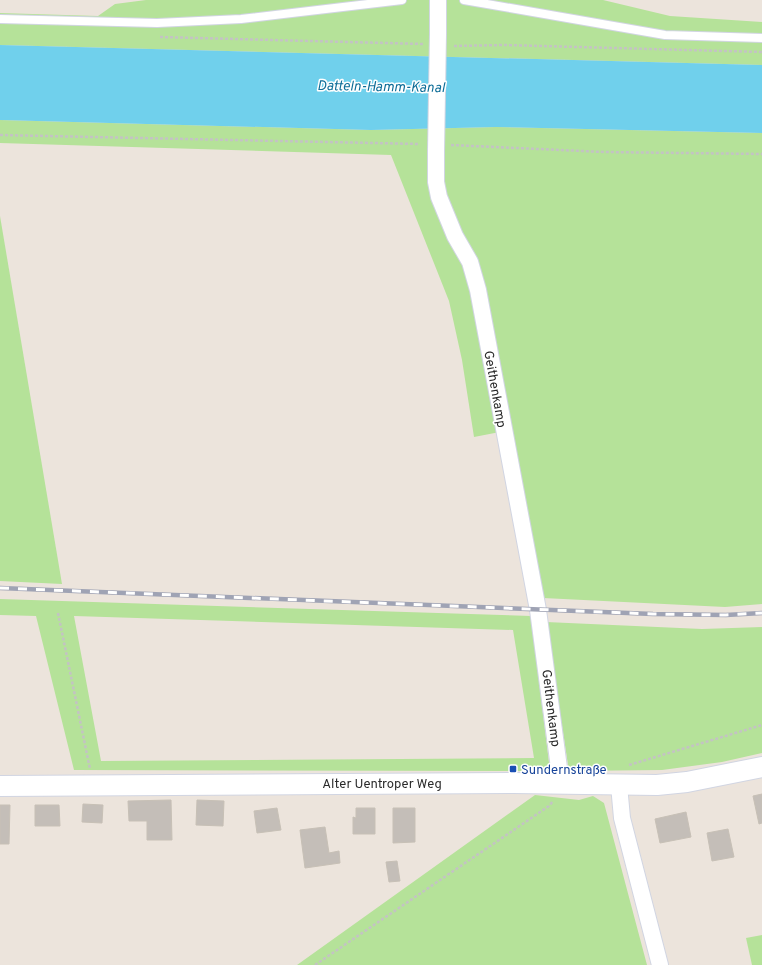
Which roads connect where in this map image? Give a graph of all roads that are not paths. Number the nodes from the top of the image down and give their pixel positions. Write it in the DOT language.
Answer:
graph roads {
  1 [pos="402,0"];
  2 [pos="438,0"];
  3 [pos="464,0"];
  4 [pos="0,19"];
  5 [pos="762,38"];
  6 [pos="762,767"];
  7 [pos="621,776"];
  8 [pos="0,786"];
  9 [pos="559,790"];
  10 [pos="660,965"];
  1 -- 4 [label="lane"];
  2 -- 9 [label="street, Geithenkamp, bridge"];
  3 -- 5 [label="lane"];
  6 -- 7 [label="street, Alter Uentroper Weg"];
  7 -- 9 [label="street, Alter Uentroper Weg"];
  7 -- 10 [label="street"];
  8 -- 9 [label="street, Alter Uentroper Weg"];
}
